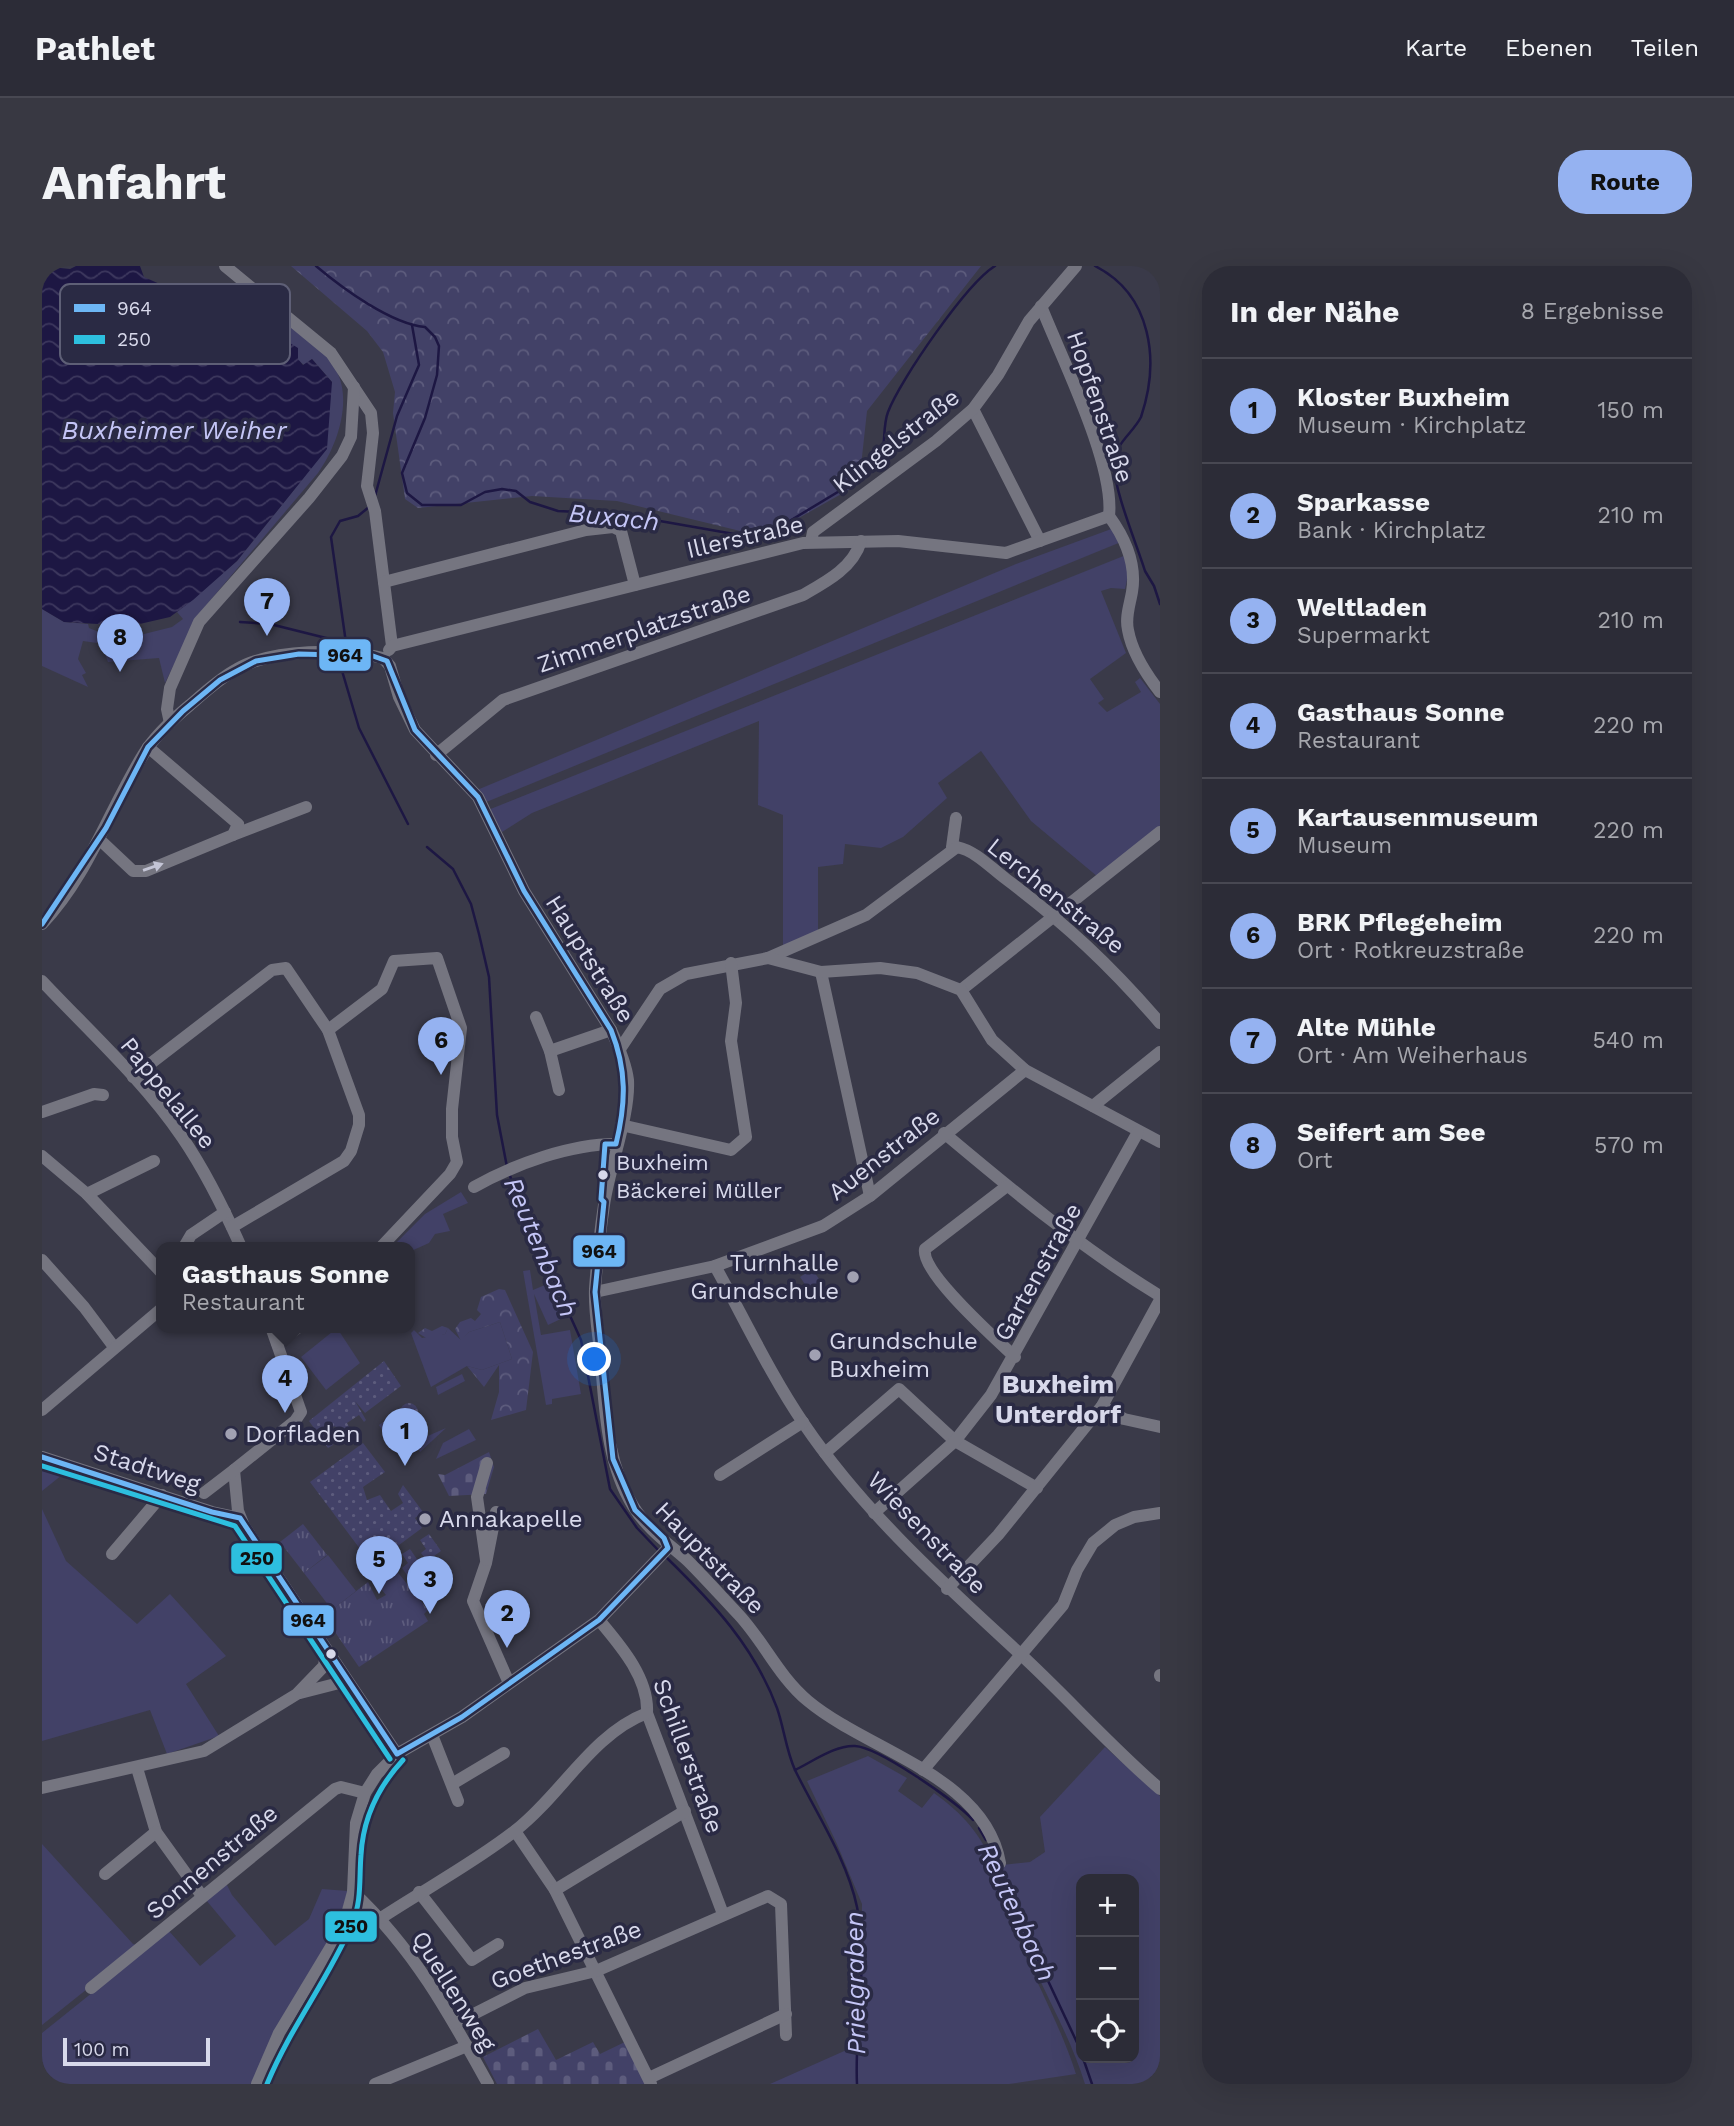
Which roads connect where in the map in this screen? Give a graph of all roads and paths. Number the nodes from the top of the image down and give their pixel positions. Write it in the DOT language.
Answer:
graph roads {
  1 [pos="225,266"];
  2 [pos="1076,266"];
  3 [pos="247,284"];
  4 [pos="1041,306"];
  5 [pos="290,319"];
  6 [pos="354,387"];
  7 [pos="973,410"];
  8 [pos="1111,518"];
  9 [pos="861,541"];
  10 [pos="1040,541"];
  11 [pos="811,542"];
  12 [pos="384,582"];
  13 [pos="635,585"];
  14 [pos="393,646"];
  15 [pos="383,658"];
  16 [pos="1160,692"];
  17 [pos="170,723"];
  18 [pos="148,747"];
  19 [pos="436,755"];
  20 [pos="306,807"];
  21 [pos="956,818"];
  22 [pos="1160,832"];
  23 [pos="233,835"];
  24 [pos="99,839"];
  25 [pos="952,847"];
  26 [pos="1056,916"];
  27 [pos="42,924"];
  28 [pos="768,958"];
  29 [pos="731,963"];
  30 [pos="821,972"];
  31 [pos="42,981"];
  32 [pos="961,990"];
  33 [pos="536,1017"];
  34 [pos="1160,1023"];
  35 [pos="328,1030"];
  36 [pos="611,1030"];
  37 [pos="620,1049"];
  38 [pos="550,1051"];
  39 [pos="1160,1052"];
  40 [pos="1025,1070"];
  41 [pos="133,1077"];
  42 [pos="559,1090"];
  43 [pos="103,1095"];
  44 [pos="1093,1106"];
  45 [pos="42,1112"];
  46 [pos="621,1125"];
  47 [pos="1138,1132"];
  48 [pos="944,1133"];
  49 [pos="1160,1142"];
  50 [pos="616,1144"];
  51 [pos="42,1156"];
  52 [pos="154,1161"];
  53 [pos="1007,1186"];
  54 [pos="474,1187"];
  55 [pos="87,1194"];
  56 [pos="870,1196"];
  57 [pos="225,1212"];
  58 [pos="232,1227"];
  59 [pos="187,1242"];
  60 [pos="239,1242"];
  61 [pos="385,1242"];
  62 [pos="1079,1242"];
  63 [pos="42,1260"];
  64 [pos="715,1266"];
  65 [pos="156,1267"];
  66 [pos="595,1292"];
  67 [pos="1160,1298"];
  68 [pos="156,1313"];
  69 [pos="273,1333"];
  70 [pos="291,1333"];
  71 [pos="277,1343"];
  72 [pos="114,1347"];
  73 [pos="1015,1357"];
  74 [pos="1102,1406"];
  75 [pos="42,1410"];
  76 [pos="803,1422"];
  77 [pos="1160,1427"];
  78 [pos="955,1441"];
  79 [pos="825,1452"];
  80 [pos="42,1457"];
  81 [pos="487,1462"];
  82 [pos="234,1470"];
  83 [pos="720,1475"];
  84 [pos="1037,1488"];
  85 [pos="204,1493"];
  86 [pos="162,1495"];
  87 [pos="496,1512"];
  88 [pos="874,1513"];
  89 [pos="1160,1513"];
  90 [pos="240,1518"];
  91 [pos="664,1553"];
  92 [pos="111,1554"];
  93 [pos="486,1563"];
  94 [pos="947,1589"];
  95 [pos="599,1620"];
  96 [pos="326,1651"];
  97 [pos="1020,1654"];
  98 [pos="347,1681"];
  99 [pos="509,1683"];
  100 [pos="298,1693"];
  101 [pos="647,1713"];
  102 [pos="432,1735"];
  103 [pos="504,1753"];
  104 [pos="397,1754"];
  105 [pos="137,1768"];
  106 [pos="923,1770"];
  107 [pos="452,1784"];
  108 [pos="42,1788"];
  109 [pos="1160,1789"];
  110 [pos="365,1793"];
  111 [pos="458,1801"];
  112 [pos="685,1811"];
  113 [pos="515,1831"];
  114 [pos="156,1832"];
  115 [pos="1000,1863"];
  116 [pos="105,1874"];
  117 [pos="555,1890"];
  118 [pos="353,1892"];
  119 [pos="419,1892"];
  120 [pos="202,1896"];
  121 [pos="723,1914"];
  122 [pos="381,1918"];
  123 [pos="498,1944"];
  124 [pos="596,1971"];
  125 [pos="92,1988"];
  126 [pos="786,2014"];
  127 [pos="456,2023"];
  128 [pos="786,2035"];
  129 [pos="467,2046"];
  130 [pos="650,2081"];
  131 [pos="257,2084"];
  132 [pos="375,2084"];
  133 [pos="488,2084"];
  1 -- 3 [label="street"];
  2 -- 4 [label="street, Klingelstraße"];
  4 -- 7 [label="street, Klingelstraße"];
  4 -- 8 [label="street, Hopfenstraße"];
  5 -- 6 [label="street"];
  6 -- 12 [label="street"];
  6 -- 17 [label="street"];
  7 -- 10 [label="street"];
  7 -- 11 [label="street, Klingelstraße"];
  8 -- 10 [label="street, Illerstraße"];
  8 -- 16 [label="street, Hopfenstraße"];
  9 -- 10 [label="street, Illerstraße"];
  9 -- 11 [label="street, Illerstraße"];
  9 -- 19 [label="street, Zimmerplatzstraße"];
  11 -- 13 [label="street, Illerstraße"];
  12 -- 13 [label="street"];
  12 -- 14 [label="street"];
  13 -- 14 [label="street, Illerstraße"];
  14 -- 15 [label="street"];
  15 -- 17 [label="street"];
  15 -- 19 [label="street, Hauptstraße"];
  17 -- 18 [label="street"];
  18 -- 23 [label="street"];
  18 -- 24 [label="street"];
  19 -- 36 [label="street, Hauptstraße"];
  20 -- 23 [label="street"];
  21 -- 25 [label="street"];
  22 -- 26 [label="street"];
  24 -- 23 [label="street, one-way"];
  24 -- 27 [label="street"];
  25 -- 26 [label="street, Lerchenstraße"];
  25 -- 28 [label="street, Lerchenstraße"];
  26 -- 32 [label="street"];
  26 -- 34 [label="street, Lerchenstraße"];
  28 -- 29 [label="street"];
  28 -- 30 [label="street"];
  29 -- 37 [label="street"];
  29 -- 46 [label="street"];
  30 -- 32 [label="street"];
  30 -- 56 [label="street"];
  31 -- 41 [label="street, Pappelallee"];
  32 -- 40 [label="street"];
  33 -- 38 [label="street"];
  35 -- 41 [label="street"];
  35 -- 58 [label="street"];
  35 -- 61 [label="street"];
  36 -- 37 [label="street, Hauptstraße"];
  36 -- 38 [label="street"];
  37 -- 46 [label="street, Hauptstraße"];
  38 -- 42 [label="street"];
  39 -- 44 [label="street"];
  40 -- 44 [label="street"];
  40 -- 48 [label="street, Auenstraße"];
  41 -- 57 [label="street, Pappelallee"];
  43 -- 45 [label="street"];
  44 -- 47 [label="street"];
  46 -- 50 [label="street, Hauptstraße"];
  47 -- 49 [label="street"];
  47 -- 62 [label="street, Gartenstraße"];
  48 -- 53 [label="street"];
  48 -- 56 [label="street, Auenstraße"];
  50 -- 54 [label="street"];
  50 -- 66 [label="street, Hauptstraße"];
  51 -- 55 [label="street"];
  52 -- 55 [label="street"];
  53 -- 62 [label="street"];
  53 -- 73 [label="street"];
  55 -- 65 [label="street"];
  56 -- 64 [label="street, Auenstraße"];
  57 -- 58 [label="street, Pappelallee"];
  57 -- 59 [label="street"];
  58 -- 60 [label="street, Pappelallee"];
  62 -- 67 [label="street"];
  62 -- 73 [label="street, Gartenstraße"];
  63 -- 72 [label="street"];
  64 -- 66 [label="street, Auenstraße"];
  64 -- 76 [label="street, Wiesenstraße"];
  66 -- 91 [label="street, Hauptstraße"];
  67 -- 74 [label="street"];
  68 -- 72 [label="street"];
  69 -- 71 [label="street"];
  70 -- 71 [label="street"];
  71 -- 82 [label="street, Stadtweg"];
  72 -- 75 [label="street"];
  73 -- 78 [label="street, Gartenstraße"];
  74 -- 77 [label="street"];
  74 -- 84 [label="street"];
  76 -- 79 [label="street, Wiesenstraße"];
  76 -- 83 [label="street"];
  78 -- 79 [label="street"];
  78 -- 84 [label="street"];
  78 -- 88 [label="street, Gartenstraße"];
  79 -- 88 [label="street, Wiesenstraße"];
  80 -- 86 [label="street, Stadtweg"];
  81 -- 93 [label="street"];
  82 -- 85 [label="street, Stadtweg"];
  82 -- 90 [label="street"];
  84 -- 94 [label="street"];
  86 -- 90 [label="street, Stadtweg"];
  86 -- 92 [label="street"];
  87 -- 93 [label="street"];
  88 -- 94 [label="street, Wiesenstraße"];
  89 -- 97 [label="street"];
  90 -- 96 [label="street"];
  91 -- 95 [label="street"];
  91 -- 106 [label="street, Hauptstraße"];
  93 -- 99 [label="street"];
  94 -- 97 [label="street, Wiesenstraße"];
  95 -- 99 [label="street"];
  95 -- 101 [label="street, Schillerstraße"];
  96 -- 98 [label="street"];
  96 -- 100 [label="street"];
  97 -- 106 [label="street"];
  97 -- 109 [label="street, Wiesenstraße"];
  98 -- 100 [label="street"];
  98 -- 104 [label="street"];
  99 -- 102 [label="street"];
  100 -- 105 [label="street"];
  101 -- 112 [label="street, Schillerstraße"];
  101 -- 113 [label="street"];
  102 -- 104 [label="street"];
  102 -- 107 [label="street"];
  103 -- 107 [label="street"];
  104 -- 110 [label="street"];
  105 -- 108 [label="street"];
  105 -- 114 [label="street"];
  106 -- 115 [label="street, Hauptstraße"];
  107 -- 111 [label="street"];
  110 -- 118 [label="street"];
  110 -- 120 [label="street, Sonnenstraße"];
  112 -- 117 [label="street"];
  112 -- 121 [label="street, Schillerstraße"];
  113 -- 117 [label="street"];
  113 -- 119 [label="street"];
  114 -- 116 [label="street"];
  114 -- 120 [label="street"];
  117 -- 124 [label="street"];
  118 -- 122 [label="street, Quellenweg"];
  118 -- 131 [label="street"];
  119 -- 122 [label="street"];
  119 -- 123 [label="street"];
  120 -- 125 [label="street, Sonnenstraße"];
  121 -- 124 [label="street, Goethestraße"];
  121 -- 126 [label="street, Goethestraße"];
  122 -- 127 [label="street, Quellenweg"];
  124 -- 127 [label="street, Goethestraße"];
  124 -- 130 [label="street"];
  126 -- 128 [label="street"];
  126 -- 130 [label="street"];
  127 -- 129 [label="street, Quellenweg"];
  129 -- 132 [label="street"];
  129 -- 133 [label="street, Quellenweg"];
}
